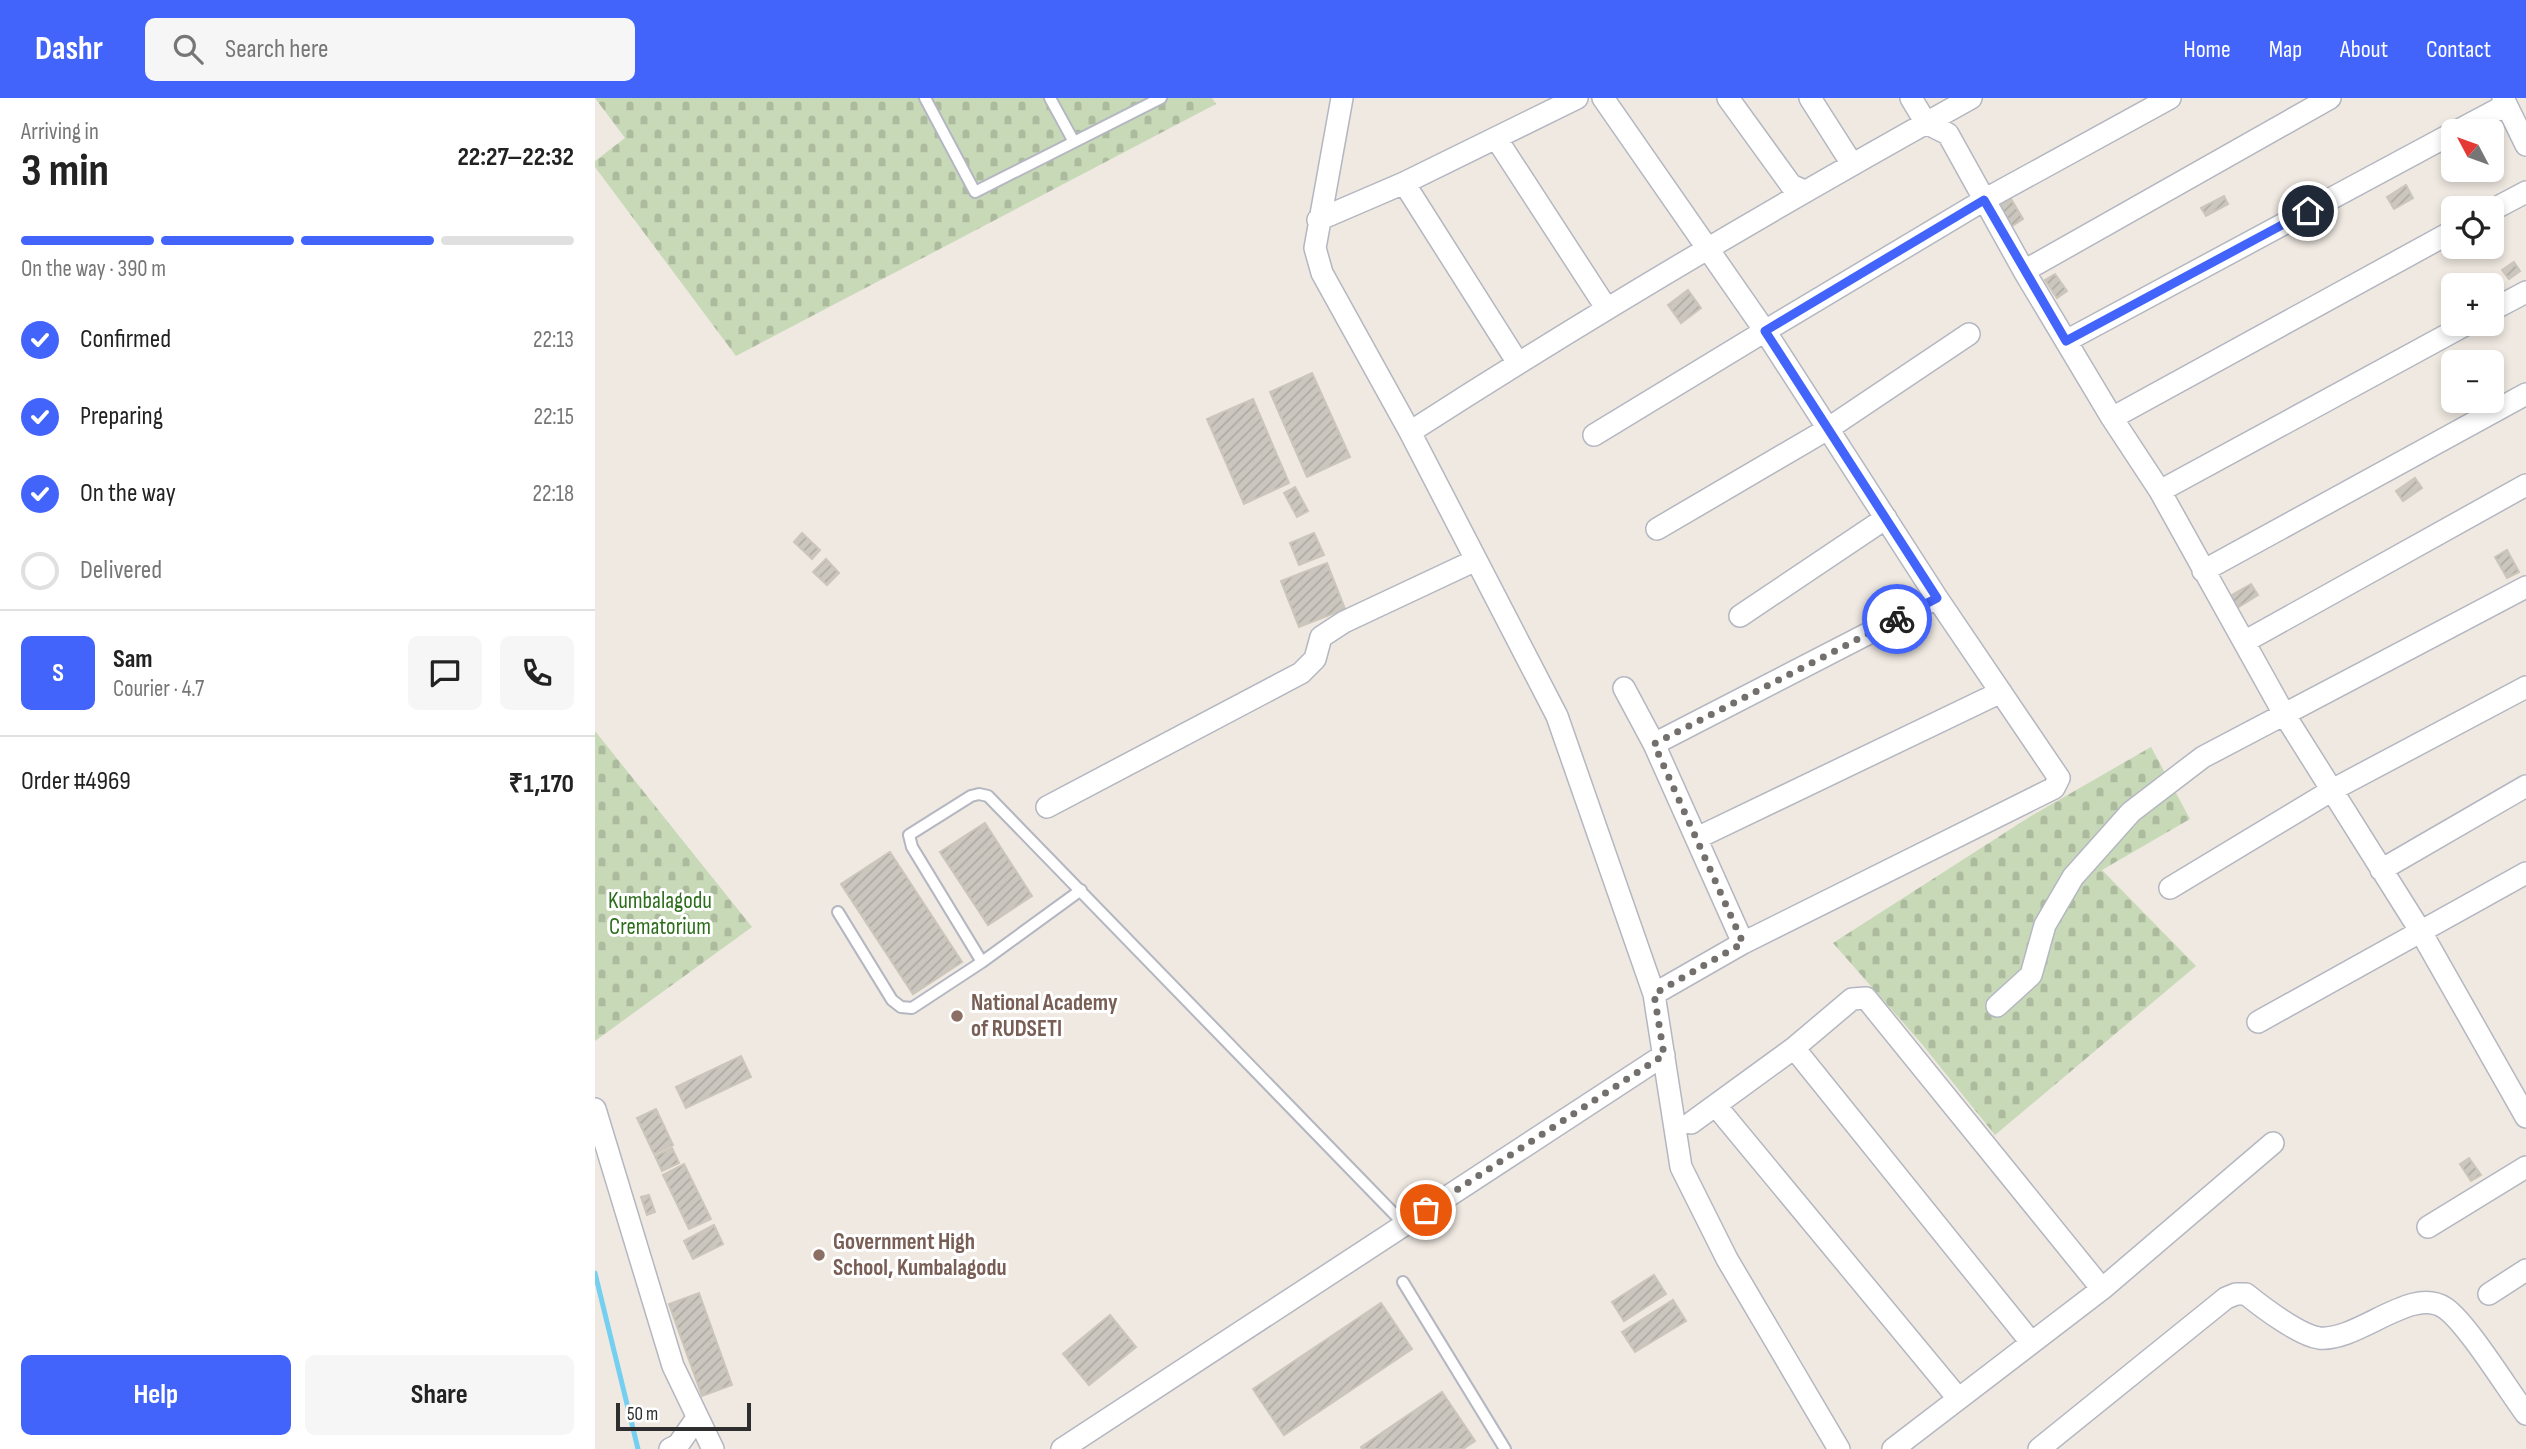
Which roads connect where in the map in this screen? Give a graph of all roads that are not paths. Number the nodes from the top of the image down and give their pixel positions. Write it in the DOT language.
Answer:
graph roads {
  1 [pos="925,98"];
  2 [pos="1050,98"];
  3 [pos="1161,98"];
  4 [pos="1342,98"];
  5 [pos="1577,98"];
  6 [pos="1603,98"];
  7 [pos="1728,98"];
  8 [pos="1810,98"];
  9 [pos="1911,98"];
  10 [pos="1971,98"];
  11 [pos="2170,98"];
  12 [pos="2330,98"];
  13 [pos="2505,101"];
  14 [pos="2476,119"];
  15 [pos="1926,122"];
  16 [pos="1496,138"];
  17 [pos="2441,140"];
  18 [pos="1074,142"];
  19 [pos="2526,145"];
  20 [pos="1852,164"];
  21 [pos="1404,183"];
  22 [pos="1804,191"];
  23 [pos="2526,192"];
  24 [pos="1984,200"];
  25 [pos="2504,204"];
  26 [pos="1318,220"];
  27 [pos="2441,238"];
  28 [pos="1708,249"];
  29 [pos="2024,271"];
  30 [pos="2526,292"];
  31 [pos="2504,304"];
  32 [pos="1607,309"];
  33 [pos="1765,331"];
  34 [pos="1969,334"];
  35 [pos="2445,336"];
  36 [pos="2066,341"];
  37 [pos="1518,363"];
  38 [pos="2526,394"];
  39 [pos="2112,418"];
  40 [pos="1826,430"];
  41 [pos="1410,432"];
  42 [pos="1594,435"];
  43 [pos="2526,485"];
  44 [pos="2160,491"];
  45 [pos="1886,518"];
  46 [pos="1657,529"];
  47 [pos="1476,560"];
  48 [pos="2203,571"];
  49 [pos="2526,587"];
  50 [pos="1937,598"];
  51 [pos="1740,616"];
  52 [pos="2244,642"];
  53 [pos="2526,687"];
  54 [pos="1624,688"];
  55 [pos="2001,692"];
  56 [pos="2284,714"];
  57 [pos="1654,744"];
  58 [pos="2526,786"];
  59 [pos="2332,790"];
  60 [pos="1047,807"];
  61 [pos="1697,838"];
  62 [pos="2381,870"];
  63 [pos="2526,873"];
  64 [pos="2170,888"];
  65 [pos="1081,890"];
  66 [pos="838,912"];
  67 [pos="2421,933"];
  68 [pos="1743,943"];
  69 [pos="982,962"];
  70 [pos="1654,994"];
  71 [pos="1997,1006"];
  72 [pos="2258,1022"];
  73 [pos="1794,1048"];
  74 [pos="1664,1055"];
  75 [pos="1716,1106"];
  76 [pos="595,1109"];
  77 [pos="2526,1117"];
  78 [pos="1691,1123"];
  79 [pos="2273,1143"];
  80 [pos="2526,1167"];
  81 [pos="1404,1224"];
  82 [pos="2428,1227"];
  83 [pos="2526,1270"];
  84 [pos="1403,1282"];
  85 [pos="2102,1289"];
  86 [pos="2489,1294"];
  87 [pos="2030,1341"];
  88 [pos="1958,1397"];
  89 [pos="2526,1414"];
  90 [pos="697,1418"];
  91 [pos="674,1447"];
  92 [pos="713,1449"];
  93 [pos="1062,1449"];
  94 [pos="1505,1449"];
  95 [pos="1839,1449"];
  96 [pos="1893,1449"];
  97 [pos="2039,1449"];
  1 -- 18 [label="lane"];
  2 -- 18 [label="lane"];
  3 -- 18 [label="lane"];
  4 -- 26 [label="street"];
  5 -- 16 [label="street"];
  6 -- 28 [label="street"];
  7 -- 22 [label="street"];
  8 -- 20 [label="street"];
  9 -- 15 [label="street"];
  10 -- 15 [label="street"];
  11 -- 24 [label="street"];
  12 -- 29 [label="street"];
  13 -- 14 [label="street"];
  13 -- 19 [label="street"];
  15 -- 20 [label="street"];
  15 -- 24 [label="street"];
  16 -- 21 [label="street"];
  16 -- 32 [label="street"];
  17 -- 36 [label="street"];
  20 -- 22 [label="street"];
  21 -- 26 [label="street"];
  21 -- 37 [label="street"];
  22 -- 28 [label="street"];
  23 -- 25 [label="street"];
  24 -- 29 [label="street"];
  24 -- 33 [label="street"];
  26 -- 41 [label="street"];
  27 -- 39 [label="street"];
  28 -- 32 [label="street"];
  28 -- 33 [label="street"];
  29 -- 36 [label="street"];
  30 -- 31 [label="street"];
  32 -- 37 [label="street"];
  33 -- 40 [label="street"];
  33 -- 42 [label="street"];
  34 -- 40 [label="street"];
  35 -- 44 [label="street"];
  36 -- 39 [label="street"];
  37 -- 41 [label="street"];
  38 -- 48 [label="street"];
  39 -- 44 [label="street"];
  40 -- 45 [label="street"];
  40 -- 46 [label="street"];
  41 -- 47 [label="street"];
  43 -- 52 [label="street"];
  44 -- 48 [label="street"];
  45 -- 50 [label="street"];
  45 -- 51 [label="street"];
  47 -- 60 [label="street"];
  47 -- 70 [label="street"];
  48 -- 52 [label="street"];
  49 -- 56 [label="street"];
  50 -- 55 [label="street"];
  50 -- 57 [label="street"];
  52 -- 56 [label="street"];
  53 -- 59 [label="street"];
  54 -- 57 [label="street"];
  55 -- 61 [label="street"];
  55 -- 68 [label="street"];
  56 -- 59 [label="street"];
  56 -- 71 [label="street"];
  57 -- 61 [label="street"];
  58 -- 62 [label="street"];
  59 -- 62 [label="street"];
  59 -- 64 [label="street"];
  61 -- 68 [label="street"];
  62 -- 67 [label="street"];
  63 -- 67 [label="street"];
  65 -- 69 [label="lane"];
  65 -- 69 [label="lane"];
  65 -- 81 [label="lane"];
  66 -- 69 [label="lane"];
  67 -- 72 [label="street"];
  67 -- 77 [label="street"];
  68 -- 70 [label="street"];
  70 -- 74 [label="street"];
  73 -- 75 [label="street"];
  73 -- 85 [label="street"];
  73 -- 87 [label="street"];
  74 -- 81 [label="street"];
  74 -- 95 [label="street"];
  75 -- 78 [label="street"];
  75 -- 88 [label="street"];
  76 -- 90 [label="street"];
  79 -- 85 [label="street"];
  80 -- 82 [label="street"];
  81 -- 93 [label="street"];
  83 -- 86 [label="street"];
  84 -- 94 [label="lane"];
  85 -- 87 [label="street"];
  87 -- 88 [label="street"];
  88 -- 96 [label="street"];
  89 -- 97 [label="street"];
  90 -- 91 [label="street"];
  90 -- 92 [label="street"];
}
